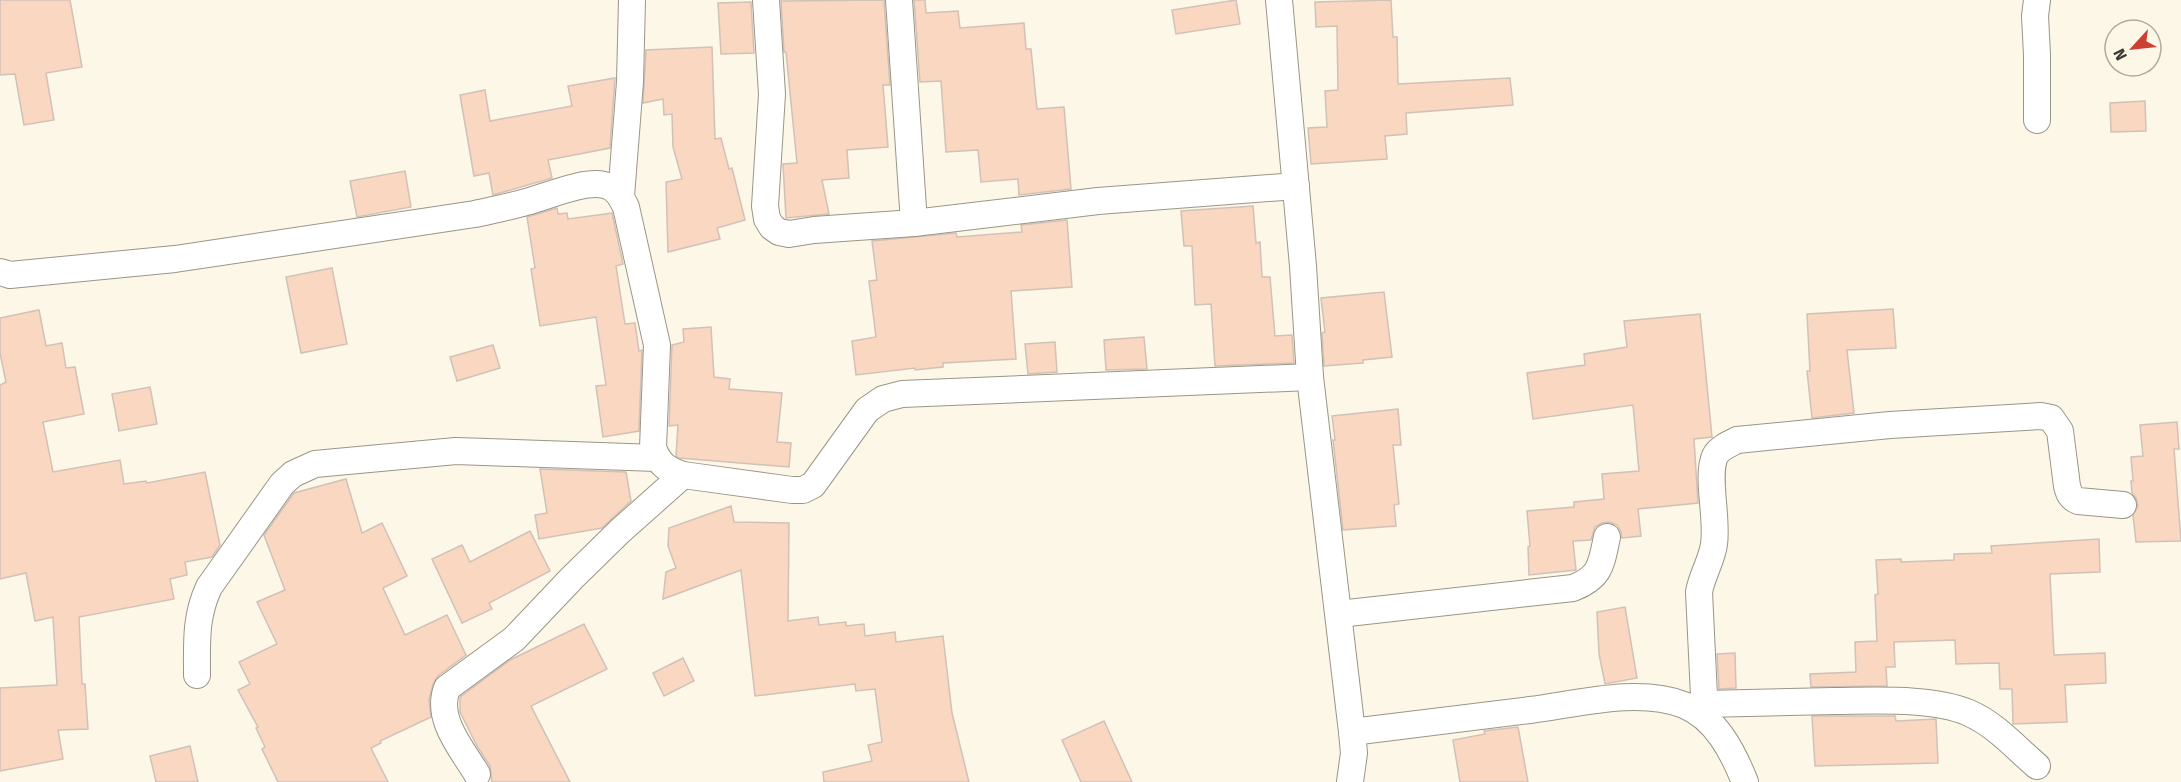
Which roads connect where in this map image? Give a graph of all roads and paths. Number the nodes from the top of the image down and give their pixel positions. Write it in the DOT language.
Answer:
graph roads {
  1 [pos="632,0"];
  2 [pos="766,0"];
  3 [pos="899,0"];
  4 [pos="1279,0"];
  5 [pos="2037,0"];
  6 [pos="2037,120"];
  7 [pos="1296,186"];
  8 [pos="621,196"];
  9 [pos="914,223"];
  10 [pos="0,272"];
  11 [pos="1310,377"];
  12 [pos="657,458"];
  13 [pos="683,475"];
  14 [pos="2123,505"];
  15 [pos="1606,537"];
  16 [pos="1339,614"];
  17 [pos="197,675"];
  18 [pos="1705,710"];
  19 [pos="1352,732"];
  20 [pos="2037,766"];
  21 [pos="477,774"];
  22 [pos="1350,782"];
  23 [pos="1744,782"];
  1 -- 8 [label="street"];
  2 -- 9 [label="street"];
  3 -- 9 [label="street"];
  4 -- 7 [label="street"];
  5 -- 6 [label="street"];
  7 -- 9 [label="street"];
  7 -- 11 [label="street"];
  8 -- 10 [label="street"];
  8 -- 12 [label="street"];
  11 -- 13 [label="street"];
  11 -- 16 [label="street"];
  12 -- 13 [label="street"];
  12 -- 17 [label="street"];
  13 -- 21 [label="street"];
  14 -- 18 [label="street"];
  15 -- 16 [label="street"];
  16 -- 19 [label="street"];
  18 -- 19 [label="street"];
  18 -- 20 [label="street"];
  18 -- 23 [label="street"];
  19 -- 22 [label="street"];
}
